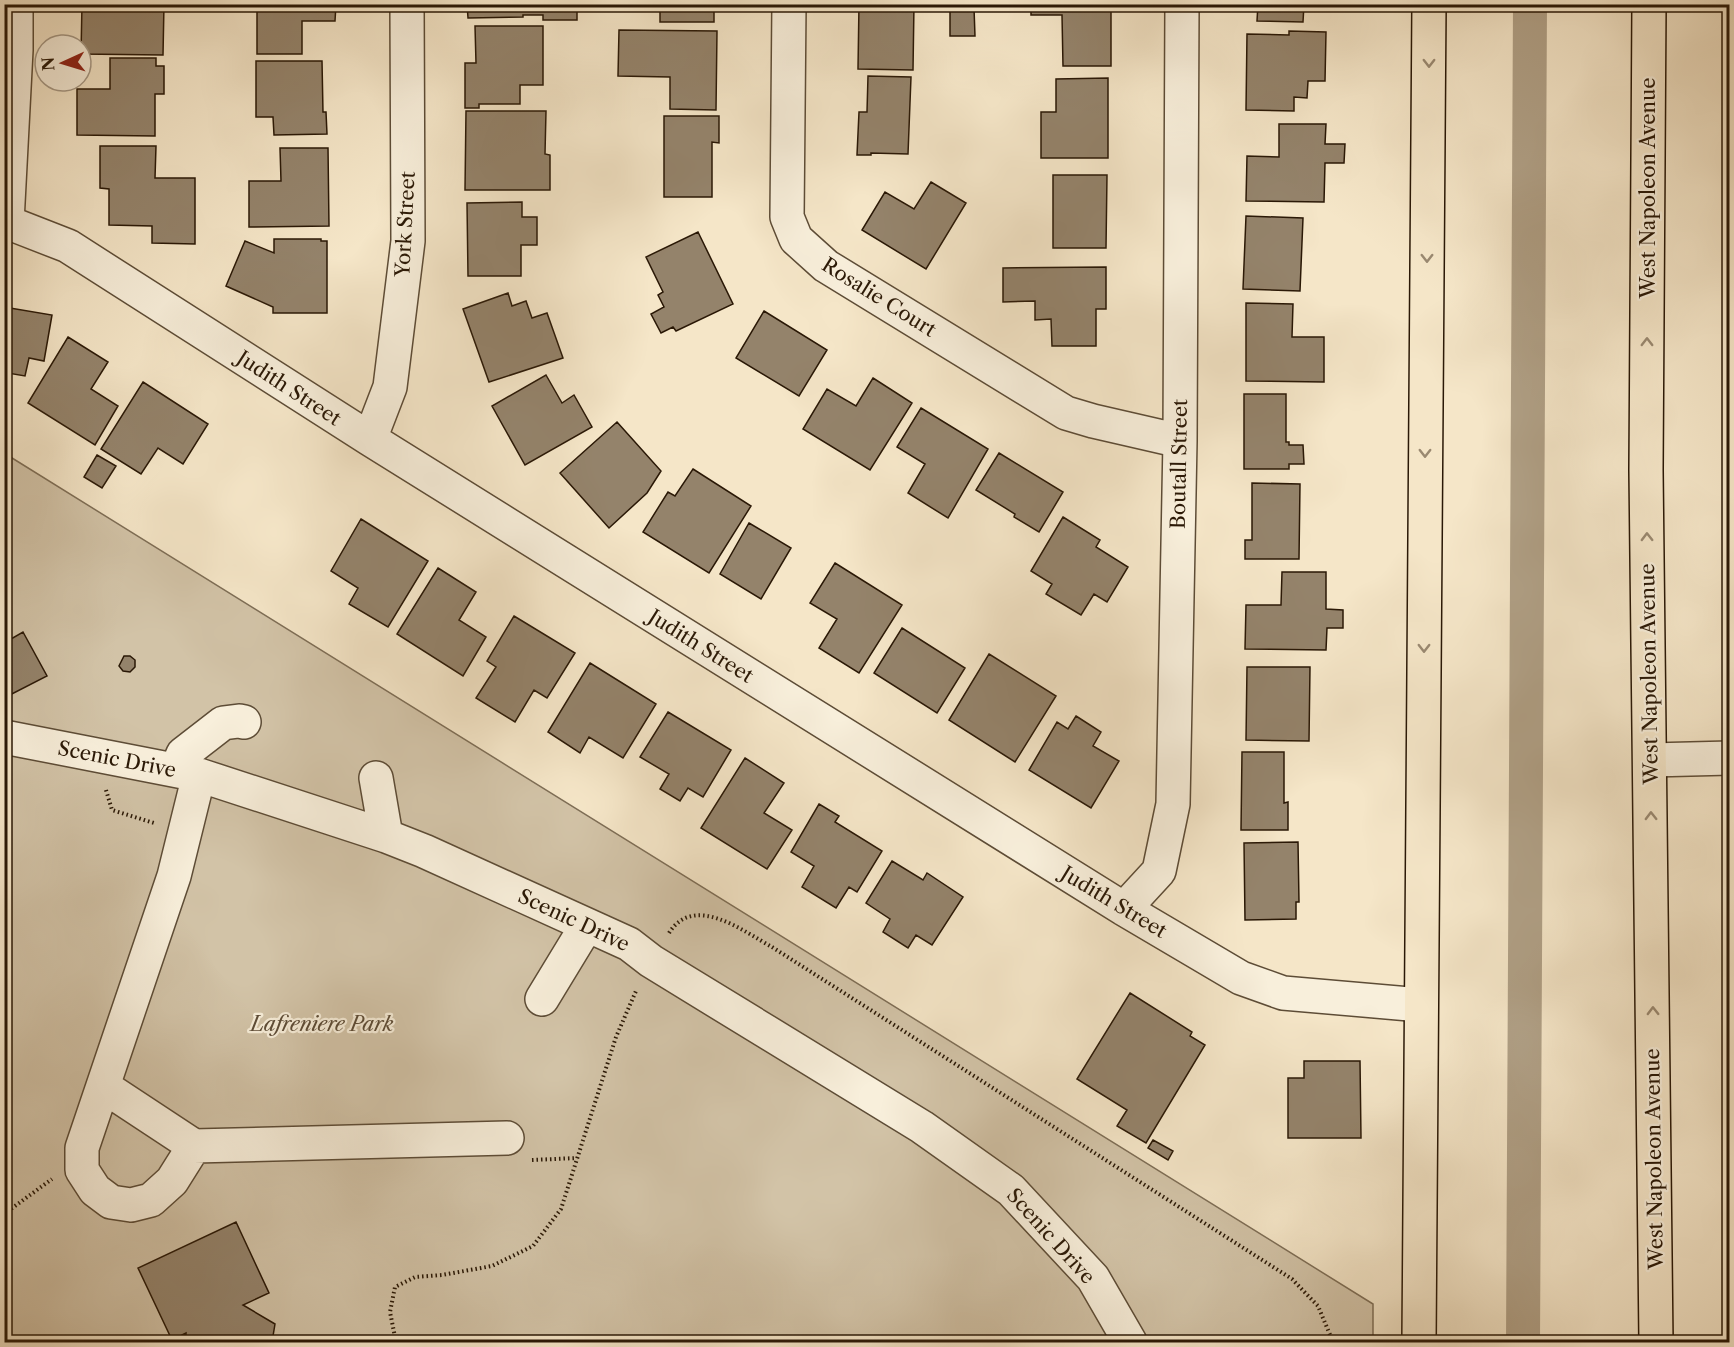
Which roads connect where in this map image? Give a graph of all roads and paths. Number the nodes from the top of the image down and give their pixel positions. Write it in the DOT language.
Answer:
graph roads {
  1 [pos="16,4"];
  2 [pos="407,4"];
  3 [pos="789,4"];
  4 [pos="1182,4"];
  5 [pos="1429,4"];
  6 [pos="1649,4"];
  7 [pos="6,221"];
  8 [pos="370,439"];
  9 [pos="1180,441"];
  10 [pos="244,722"];
  11 [pos="4,737"];
  12 [pos="108,757"];
  13 [pos="1730,758"];
  14 [pos="1651,759"];
  15 [pos="187,773"];
  16 [pos="376,778"];
  17 [pos="162,825"];
  18 [pos="386,836"];
  19 [pos="1124,909"];
  20 [pos="587,925"];
  21 [pos="651,961"];
  22 [pos="542,999"];
  23 [pos="1421,1005"];
  24 [pos="103,1086"];
  25 [pos="507,1138"];
  26 [pos="194,1146"];
  27 [pos="577,1158"];
  28 [pos="531,1160"];
  29 [pos="53,1179"];
  30 [pos="4,1214"];
  31 [pos="396,1342"];
  32 [pos="1130,1342"];
  33 [pos="1333,1342"];
  34 [pos="1419,1342"];
  35 [pos="1656,1342"];
  1 -- 7 [label="street"];
  2 -- 8 [label="street, York Street"];
  3 -- 9 [label="street, Rosalie Court"];
  4 -- 9 [label="street, Boutall Street"];
  5 -- 23 [label="main road, one-way"];
  14 -- 6 [label="main road, West Napoleon Avenue, one-way"];
  7 -- 8 [label="street, Judith Street"];
  8 -- 19 [label="street, Judith Street"];
  9 -- 19 [label="street, Boutall Street"];
  10 -- 15 [label="street"];
  11 -- 12 [label="street, Scenic Drive"];
  12 -- 15 [label="street, Scenic Drive"];
  12 -- 17 [label="path"];
  13 -- 14 [label="street"];
  35 -- 14 [label="main road, West Napoleon Avenue, one-way"];
  15 -- 18 [label="street, Scenic Drive"];
  15 -- 24 [label="street"];
  16 -- 18 [label="street"];
  18 -- 20 [label="street, Scenic Drive"];
  19 -- 23 [label="street, Judith Street"];
  20 -- 21 [label="street, Scenic Drive"];
  20 -- 22 [label="street"];
  21 -- 27 [label="path"];
  21 -- 32 [label="street, Scenic Drive"];
  21 -- 33 [label="path"];
  23 -- 34 [label="main road"];
  24 -- 26 [label="street"];
  24 -- 26 [label="street"];
  25 -- 26 [label="street"];
  27 -- 28 [label="path"];
  27 -- 31 [label="path"];
  29 -- 30 [label="path"];
}
